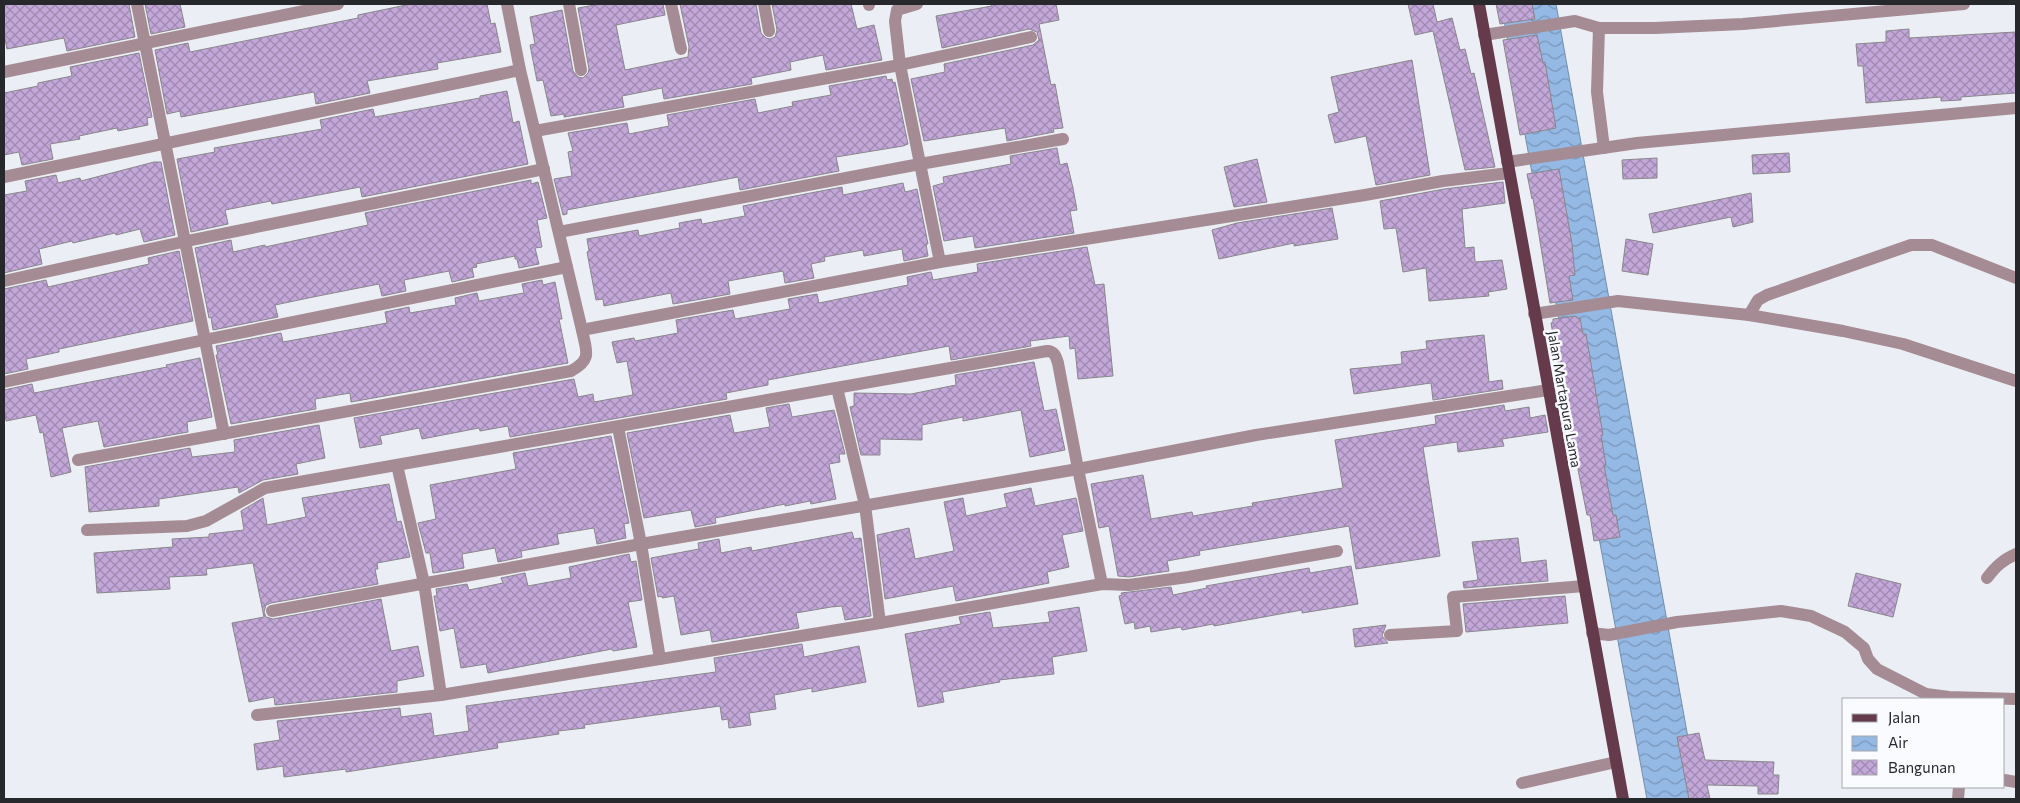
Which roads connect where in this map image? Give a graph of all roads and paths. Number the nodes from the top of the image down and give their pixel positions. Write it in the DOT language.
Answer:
graph roads {
  1 [pos="138,4"];
  2 [pos="338,4"];
  3 [pos="507,4"];
  4 [pos="569,4"];
  5 [pos="671,4"];
  6 [pos="764,4"];
  7 [pos="917,4"];
  8 [pos="1479,4"];
  9 [pos="1964,4"];
  10 [pos="1599,28"];
  11 [pos="768,31"];
  12 [pos="1484,35"];
  13 [pos="1031,37"];
  14 [pos="145,43"];
  15 [pos="681,49"];
  16 [pos="900,65"];
  17 [pos="520,70"];
  18 [pos="581,70"];
  19 [pos="4,72"];
  20 [pos="2016,108"];
  21 [pos="535,131"];
  22 [pos="1063,139"];
  23 [pos="166,144"];
  24 [pos="1599,149"];
  25 [pos="920,164"];
  26 [pos="1508,167"];
  27 [pos="544,169"];
  28 [pos="4,177"];
  29 [pos="559,232"];
  30 [pos="187,242"];
  31 [pos="940,262"];
  32 [pos="567,267"];
  33 [pos="2016,278"];
  34 [pos="4,281"];
  35 [pos="1534,314"];
  36 [pos="1749,316"];
  37 [pos="582,330"];
  38 [pos="204,340"];
  39 [pos="2016,381"];
  40 [pos="4,382"];
  41 [pos="837,388"];
  42 [pos="1548,390"];
  43 [pos="618,427"];
  44 [pos="224,434"];
  45 [pos="78,460"];
  46 [pos="397,466"];
  47 [pos="1078,469"];
  48 [pos="865,505"];
  49 [pos="87,530"];
  50 [pos="641,544"];
  51 [pos="1337,551"];
  52 [pos="2016,554"];
  53 [pos="1987,578"];
  54 [pos="424,583"];
  55 [pos="1102,584"];
  56 [pos="1584,586"];
  57 [pos="272,611"];
  58 [pos="880,623"];
  59 [pos="1592,633"];
  60 [pos="1390,635"];
  61 [pos="660,659"];
  62 [pos="441,695"];
  63 [pos="1969,698"];
  64 [pos="257,715"];
  65 [pos="1616,762"];
  66 [pos="1522,783"];
  67 [pos="1623,799"];
  1 -- 14 [label="street"];
  2 -- 14 [label="street"];
  3 -- 17 [label="street"];
  4 -- 18 [label="street"];
  5 -- 15 [label="street"];
  6 -- 11 [label="street"];
  7 -- 16 [label="street"];
  8 -- 12 [label="main road, Jalan Martapura Lama"];
  9 -- 10 [label="street"];
  10 -- 12 [label="street"];
  10 -- 24 [label="street"];
  12 -- 26 [label="main road, Jalan Martapura Lama"];
  13 -- 16 [label="street"];
  14 -- 19 [label="street"];
  14 -- 23 [label="street"];
  16 -- 21 [label="street"];
  16 -- 25 [label="street"];
  17 -- 21 [label="street"];
  17 -- 23 [label="street"];
  20 -- 24 [label="street"];
  21 -- 27 [label="street"];
  22 -- 25 [label="street"];
  23 -- 28 [label="street"];
  23 -- 30 [label="street"];
  24 -- 26 [label="street"];
  25 -- 29 [label="street"];
  25 -- 31 [label="street"];
  26 -- 31 [label="street"];
  26 -- 35 [label="main road, Jalan Martapura Lama"];
  27 -- 29 [label="street"];
  27 -- 30 [label="street"];
  29 -- 32 [label="street"];
  30 -- 34 [label="street"];
  30 -- 38 [label="street"];
  31 -- 37 [label="street"];
  32 -- 37 [label="street"];
  32 -- 38 [label="street"];
  33 -- 36 [label="street"];
  35 -- 36 [label="street"];
  35 -- 42 [label="main road, Jalan Martapura Lama"];
  36 -- 39 [label="street"];
  37 -- 44 [label="street"];
  38 -- 40 [label="street"];
  38 -- 44 [label="street"];
  41 -- 43 [label="street"];
  41 -- 47 [label="street"];
  41 -- 48 [label="street"];
  42 -- 47 [label="street"];
  42 -- 56 [label="main road, Jalan Martapura Lama"];
  43 -- 46 [label="street"];
  43 -- 50 [label="street"];
  44 -- 45 [label="street"];
  46 -- 49 [label="street"];
  46 -- 54 [label="street"];
  47 -- 48 [label="street"];
  47 -- 55 [label="street"];
  48 -- 50 [label="street"];
  48 -- 58 [label="street"];
  50 -- 54 [label="street"];
  50 -- 61 [label="street"];
  51 -- 55 [label="street"];
  52 -- 53 [label="street"];
  54 -- 57 [label="street"];
  54 -- 62 [label="street"];
  55 -- 58 [label="street"];
  56 -- 59 [label="main road, Jalan Martapura Lama"];
  56 -- 60 [label="street"];
  58 -- 61 [label="street"];
  59 -- 63 [label="street"];
  59 -- 65 [label="main road, Jalan Martapura Lama"];
  61 -- 62 [label="street"];
  62 -- 64 [label="street"];
  65 -- 66 [label="street"];
  65 -- 67 [label="main road, Jalan Martapura Lama"];
}
